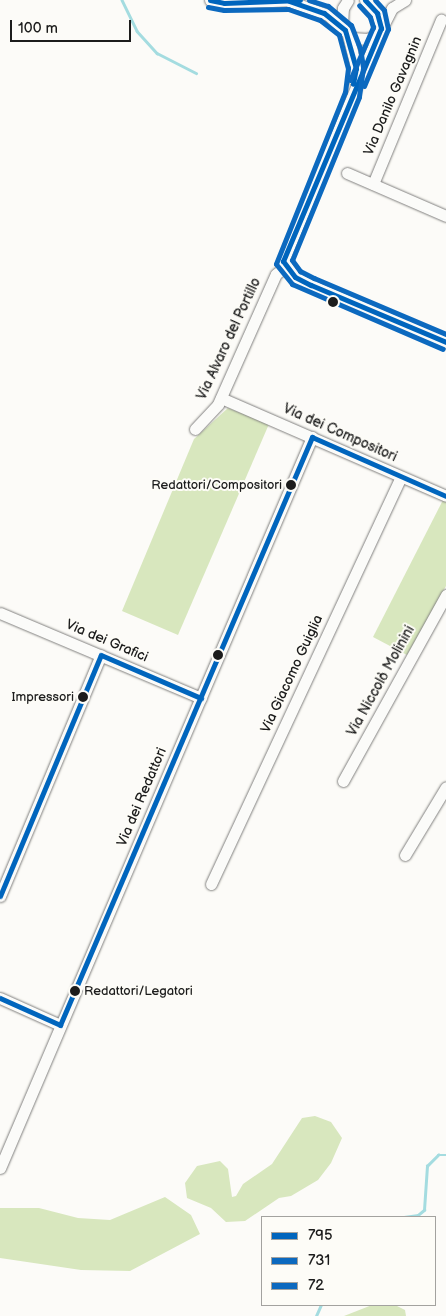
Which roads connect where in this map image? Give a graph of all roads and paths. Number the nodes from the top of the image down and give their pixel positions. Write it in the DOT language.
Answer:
graph roads {
  1 [pos="210,0"];
  2 [pos="300,0"];
  3 [pos="348,0"];
  4 [pos="365,0"];
  5 [pos="405,0"];
  6 [pos="289,1"];
  7 [pos="441,20"];
  8 [pos="345,31"];
  9 [pos="380,32"];
  10 [pos="352,94"];
  11 [pos="347,173"];
  12 [pos="373,184"];
  13 [pos="446,216"];
  14 [pos="285,267"];
  15 [pos="446,342"];
  16 [pos="221,398"];
  17 [pos="195,429"];
  18 [pos="312,437"];
  19 [pos="401,477"];
  20 [pos="446,496"];
  21 [pos="446,596"];
  22 [pos="0,614"];
  23 [pos="102,655"];
  24 [pos="201,698"];
  25 [pos="343,781"];
  26 [pos="446,787"];
  27 [pos="405,855"];
  28 [pos="211,884"];
  29 [pos="0,896"];
  30 [pos="0,998"];
  31 [pos="60,1025"];
  32 [pos="0,1168"];
  1 -- 6 [label="street"];
  2 -- 6 [label="street"];
  3 -- 8 [label="street"];
  4 -- 9 [label="street"];
  5 -- 9 [label="street, Via Alvaro del Portillo"];
  6 -- 8 [label="street"];
  7 -- 12 [label="street, Via Danilo Gavagnin"];
  8 -- 9 [label="street"];
  8 -- 10 [label="street, Via Alvaro del Portillo"];
  9 -- 10 [label="street, Via Alvaro del Portillo"];
  10 -- 14 [label="street, Via Alvaro del Portillo"];
  11 -- 12 [label="street"];
  12 -- 13 [label="street"];
  14 -- 15 [label="street"];
  14 -- 16 [label="street, Via Alvaro del Portillo"];
  16 -- 17 [label="street, Via Alvaro del Portillo"];
  16 -- 18 [label="street, Via dei Compositori"];
  18 -- 19 [label="street, Via dei Compositori"];
  18 -- 24 [label="street, Via dei Redattori"];
  19 -- 20 [label="street, Via dei Compositori"];
  19 -- 28 [label="street, Via Giacomo Guiglia"];
  21 -- 25 [label="street, Via Niccolò Molinini"];
  22 -- 23 [label="street, Via dei Grafici"];
  23 -- 24 [label="street, Via dei Grafici"];
  23 -- 29 [label="street"];
  24 -- 31 [label="street, Via dei Redattori"];
  26 -- 27 [label="street"];
  30 -- 31 [label="street"];
  31 -- 32 [label="street, Via dei Redattori"];
}
